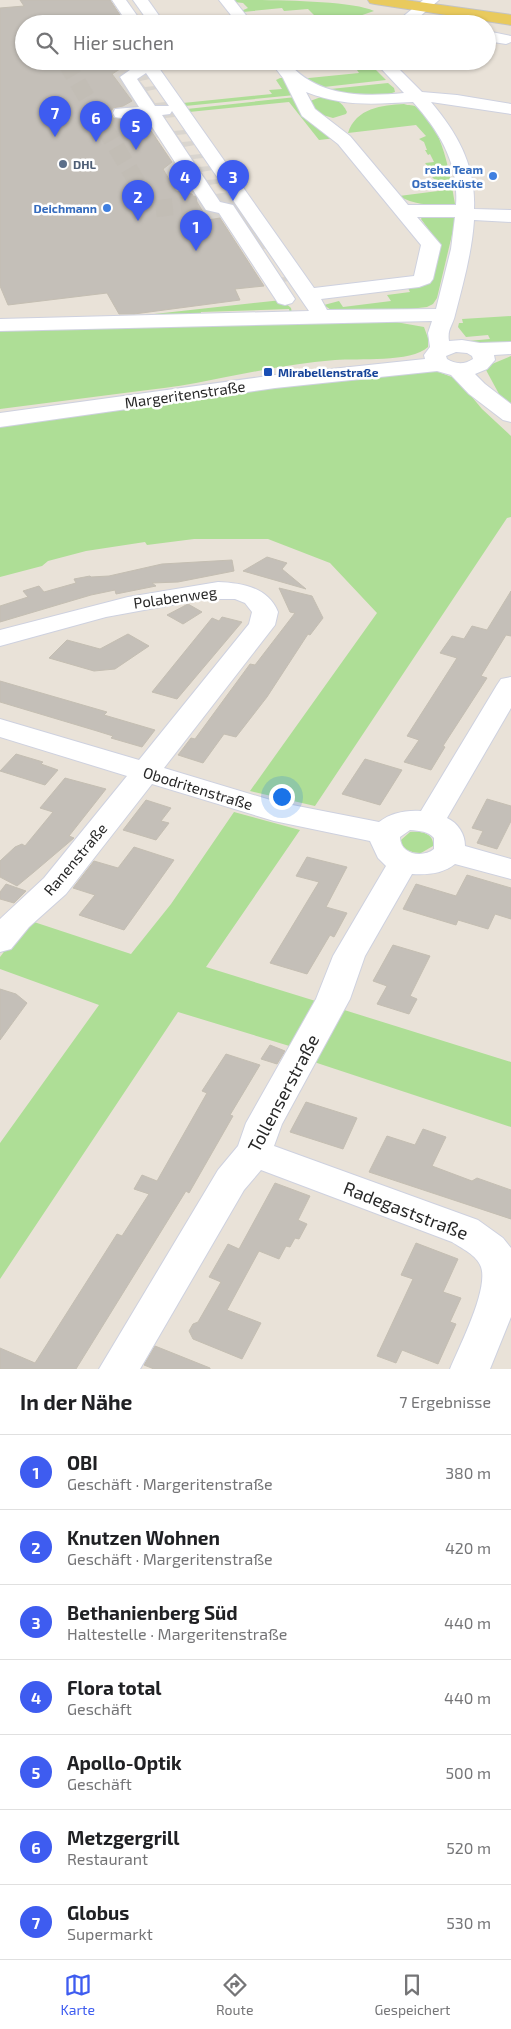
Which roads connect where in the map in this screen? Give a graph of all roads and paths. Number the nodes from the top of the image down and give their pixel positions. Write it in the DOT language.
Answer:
graph roads {
  1 [pos="140,0"];
  2 [pos="226,0"];
  3 [pos="375,0"];
  4 [pos="421,2"];
  5 [pos="511,12"];
  6 [pos="151,15"];
  7 [pos="238,15"];
  8 [pos="394,15"];
  9 [pos="409,15"];
  10 [pos="465,15"];
  11 [pos="496,20"];
  12 [pos="511,20"];
  13 [pos="496,37"];
  14 [pos="506,39"];
  15 [pos="138,70"];
  16 [pos="152,70"];
  17 [pos="285,70"];
  18 [pos="392,70"];
  19 [pos="405,70"];
  20 [pos="291,77"];
  21 [pos="164,87"];
  22 [pos="137,90"];
  23 [pos="335,96"];
  24 [pos="423,98"];
  25 [pos="306,108"];
  26 [pos="171,109"];
  27 [pos="511,109"];
  28 [pos="150,110"];
  29 [pos="121,112"];
  30 [pos="347,124"];
  31 [pos="211,155"];
  32 [pos="182,158"];
  33 [pos="243,202"];
  34 [pos="207,204"];
  35 [pos="404,211"];
  36 [pos="465,212"];
  37 [pos="511,216"];
  38 [pos="251,239"];
  39 [pos="295,278"];
  40 [pos="273,281"];
  41 [pos="307,295"];
  42 [pos="285,299"];
  43 [pos="322,316"];
  44 [pos="444,318"];
  45 [pos="0,325"];
  46 [pos="511,348"];
  47 [pos="511,354"];
  48 [pos="459,358"];
  49 [pos="504,409"];
  50 [pos="0,420"];
  51 [pos="0,638"];
  52 [pos="506,702"];
  53 [pos="4,735"];
  54 [pos="145,772"];
  55 [pos="430,822"];
  56 [pos="395,848"];
  57 [pos="449,852"];
  58 [pos="511,869"];
  59 [pos="0,941"];
  60 [pos="254,1153"];
  61 [pos="119,1369"];
  62 [pos="470,1369"];
  1 -- 6 [label="street"];
  2 -- 7 [label="street"];
  3 -- 4 [label="main road"];
  4 -- 5 [label="main road"];
  4 -- 8 [label="street"];
  4 -- 9 [label="street"];
  4 -- 10 [label="main road"];
  11 -- 12 [label="main road"];
  13 -- 14 [label="street"];
  15 -- 22 [label="street"];
  16 -- 21 [label="street"];
  17 -- 20 [label="street"];
  18 -- 24 [label="street"];
  19 -- 24 [label="street"];
  20 -- 23 [label="street"];
  20 -- 25 [label="street"];
  21 -- 22 [label="street"];
  21 -- 31 [label="street"];
  22 -- 28 [label="street"];
  23 -- 24 [label="street"];
  23 -- 25 [label="street"];
  23 -- 30 [label="street"];
  24 -- 27 [label="street"];
  24 -- 30 [label="street"];
  24 -- 36 [label="street"];
  25 -- 30 [label="street"];
  26 -- 28 [label="street"];
  28 -- 29 [label="street"];
  28 -- 32 [label="street"];
  30 -- 35 [label="street"];
  31 -- 32 [label="street"];
  31 -- 32 [label="street"];
  31 -- 32 [label="street"];
  31 -- 33 [label="street"];
  32 -- 34 [label="street"];
  33 -- 34 [label="street"];
  33 -- 38 [label="street"];
  34 -- 38 [label="street"];
  35 -- 36 [label="street"];
  35 -- 41 [label="street"];
  36 -- 37 [label="street"];
  36 -- 44 [label="street"];
  38 -- 39 [label="street"];
  38 -- 40 [label="street"];
  39 -- 40 [label="street"];
  39 -- 41 [label="street"];
  40 -- 42 [label="street"];
  41 -- 43 [label="street"];
  43 -- 44 [label="street"];
  43 -- 45 [label="street"];
  44 -- 48 [label="street"];
  46 -- 48 [label="street"];
  47 -- 48 [label="street"];
  48 -- 49 [label="street"];
  48 -- 50 [label="street, Margeritenstraße"];
  51 -- 54 [label="street, Polabenweg"];
  52 -- 55 [label="street"];
  53 -- 54 [label="street, Obodritenstraße"];
  54 -- 56 [label="street, Obodritenstraße"];
  54 -- 59 [label="street, Ranenstraße"];
  55 -- 56 [label="street, Tollenserstraße"];
  55 -- 57 [label="street"];
  56 -- 57 [label="street"];
  56 -- 60 [label="street, Tollenserstraße"];
  57 -- 58 [label="street"];
  60 -- 61 [label="street, Tollenserstraße"];
  60 -- 62 [label="street, Radegaststraße"];
}
